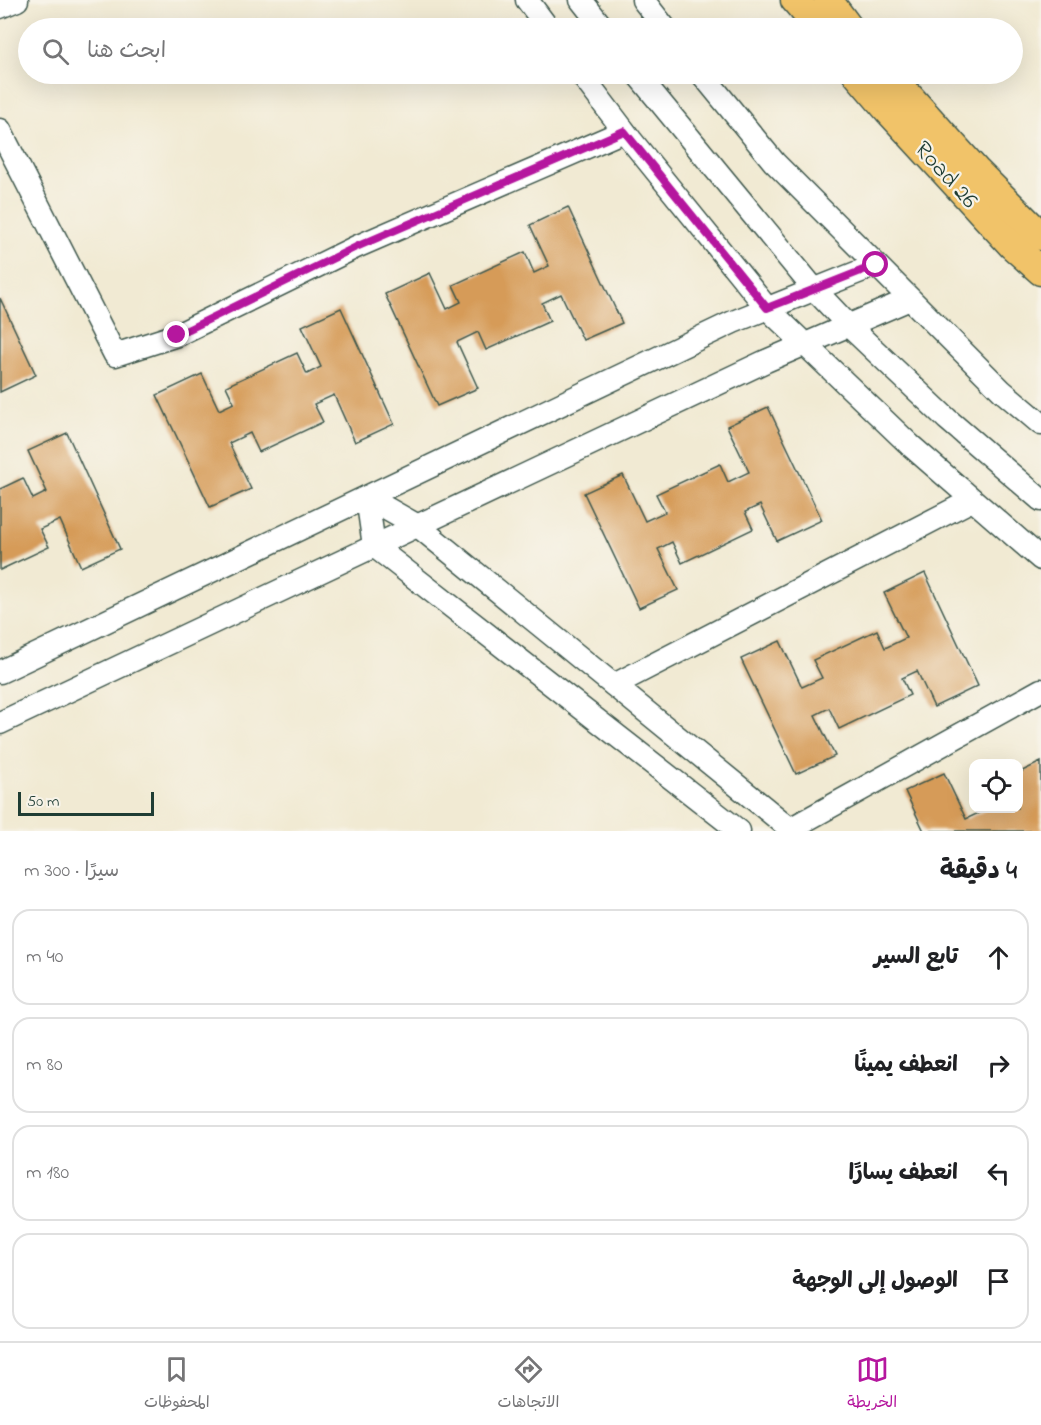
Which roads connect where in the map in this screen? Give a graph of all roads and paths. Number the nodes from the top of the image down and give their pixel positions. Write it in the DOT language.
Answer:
graph roads {
  1 [pos="16,0"];
  2 [pos="527,0"];
  3 [pos="581,0"];
  4 [pos="644,0"];
  5 [pos="795,0"];
  6 [pos="828,0"];
  7 [pos="0,8"];
  8 [pos="540,18"];
  9 [pos="595,18"];
  10 [pos="658,18"];
  11 [pos="810,18"];
  12 [pos="842,18"];
  13 [pos="589,84"];
  14 [pos="645,84"];
  15 [pos="710,84"];
  16 [pos="866,84"];
  17 [pos="898,84"];
  18 [pos="0,130"];
  19 [pos="624,131"];
  20 [pos="1041,236"];
  21 [pos="876,265"];
  22 [pos="1041,271"];
  23 [pos="814,289"];
  24 [pos="910,298"];
  25 [pos="767,308"];
  26 [pos="848,325"];
  27 [pos="803,345"];
  28 [pos="1041,424"];
  29 [pos="367,497"];
  30 [pos="972,500"];
  31 [pos="1041,500"];
  32 [pos="418,526"];
  33 [pos="374,546"];
  34 [pos="1041,559"];
  35 [pos="0,672"];
  36 [pos="614,686"];
  37 [pos="1041,690"];
  38 [pos="0,723"];
  39 [pos="792,830"];
  40 [pos="739,831"];
  1 -- 7 [label="street"];
  2 -- 8 [label="street"];
  3 -- 9 [label="street"];
  4 -- 10 [label="street"];
  5 -- 11 [label="main road"];
  6 -- 12 [label="main road"];
  13 -- 19 [label="street"];
  14 -- 23 [label="street"];
  15 -- 21 [label="street"];
  16 -- 22 [label="main road, Road 26"];
  17 -- 20 [label="main road, Road 26"];
  18 -- 19 [label="street"];
  19 -- 25 [label="street"];
  21 -- 23 [label="street"];
  21 -- 24 [label="street"];
  23 -- 25 [label="street"];
  23 -- 26 [label="street"];
  24 -- 26 [label="street"];
  24 -- 28 [label="street"];
  25 -- 27 [label="street"];
  25 -- 29 [label="street"];
  26 -- 27 [label="street"];
  26 -- 31 [label="street"];
  27 -- 30 [label="street"];
  27 -- 32 [label="street"];
  29 -- 32 [label="street"];
  29 -- 33 [label="street"];
  29 -- 35 [label="street"];
  30 -- 34 [label="street"];
  30 -- 36 [label="street"];
  32 -- 33 [label="street"];
  32 -- 36 [label="street"];
  33 -- 38 [label="street"];
  33 -- 40 [label="street"];
  36 -- 39 [label="street"];
  37 -- 39 [label="street"];
}
